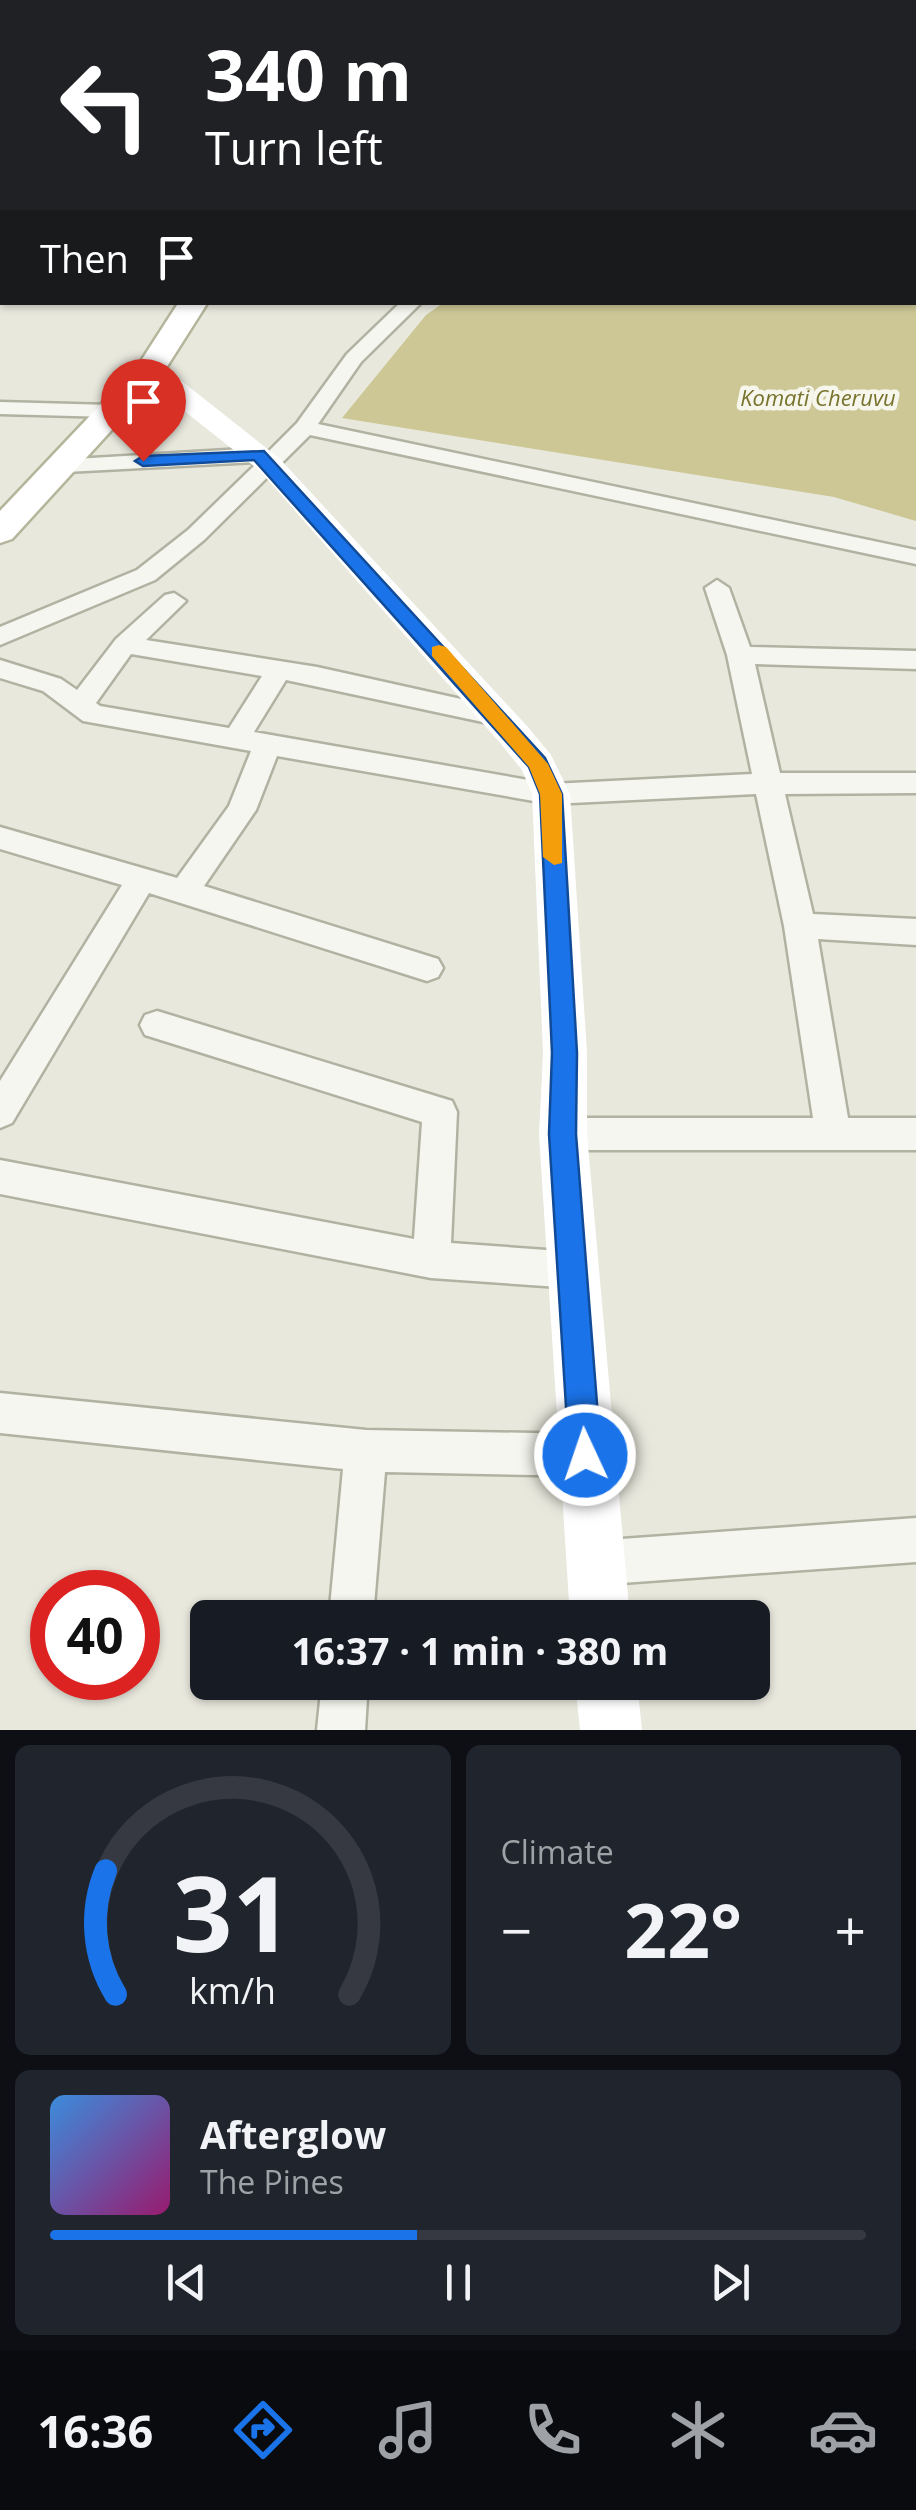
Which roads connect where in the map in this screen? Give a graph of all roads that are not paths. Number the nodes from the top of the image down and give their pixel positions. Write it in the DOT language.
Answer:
graph roads {
  1 [pos="192,305"];
  2 [pos="384,305"];
  3 [pos="410,305"];
  4 [pos="150,370"];
  5 [pos="0,408"];
  6 [pos="112,411"];
  7 [pos="311,418"];
  8 [pos="264,460"];
  9 [pos="66,465"];
  10 [pos="14,503"];
  11 [pos="0,532"];
  12 [pos="916,556"];
  13 [pos="717,588"];
  14 [pos="174,601"];
  15 [pos="0,637"];
  16 [pos="125,645"];
  17 [pos="740,655"];
  18 [pos="916,660"];
  19 [pos="0,669"];
  20 [pos="278,670"];
  21 [pos="80,705"];
  22 [pos="497,716"];
  23 [pos="236,740"];
  24 [pos="267,745"];
  25 [pos="771,784"];
  26 [pos="916,784"];
  27 [pos="551,794"];
  28 [pos="0,838"];
  29 [pos="142,879"];
  30 [pos="184,892"];
  31 [pos="800,926"];
  32 [pos="916,932"];
  33 [pos="428,968"];
  34 [pos="157,1025"];
  35 [pos="0,1112"];
  36 [pos="563,1134"];
  37 [pos="833,1134"];
  38 [pos="916,1134"];
  39 [pos="0,1177"];
  40 [pos="430,1260"];
  41 [pos="574,1270"];
  42 [pos="0,1413"];
  43 [pos="366,1450"];
  44 [pos="585,1455"];
  45 [pos="916,1542"];
  46 [pos="594,1563"];
  47 [pos="353,1600"];
  48 [pos="598,1600"];
  49 [pos="344,1700"];
  50 [pos="608,1700"];
  51 [pos="341,1730"];
  52 [pos="611,1730"];
  1 -- 4 [label="main road"];
  2 -- 7 [label="street"];
  3 -- 7 [label="street"];
  4 -- 6 [label="main road"];
  4 -- 8 [label="street"];
  5 -- 6 [label="street"];
  6 -- 9 [label="main road"];
  7 -- 8 [label="street"];
  7 -- 12 [label="street"];
  8 -- 9 [label="street"];
  8 -- 15 [label="street"];
  8 -- 22 [label="street"];
  9 -- 10 [label="main road"];
  10 -- 11 [label="main road"];
  13 -- 17 [label="street"];
  14 -- 16 [label="street"];
  16 -- 20 [label="street"];
  16 -- 21 [label="street"];
  17 -- 18 [label="street"];
  17 -- 25 [label="street"];
  19 -- 21 [label="street"];
  20 -- 22 [label="street"];
  20 -- 23 [label="street"];
  21 -- 23 [label="street"];
  22 -- 27 [label="street"];
  23 -- 24 [label="street"];
  24 -- 27 [label="street"];
  24 -- 30 [label="street"];
  25 -- 26 [label="street"];
  25 -- 27 [label="street"];
  25 -- 31 [label="street"];
  27 -- 36 [label="street"];
  28 -- 29 [label="street"];
  29 -- 30 [label="street"];
  29 -- 35 [label="street"];
  30 -- 33 [label="street"];
  31 -- 32 [label="street"];
  31 -- 37 [label="street"];
  34 -- 40 [label="street"];
  36 -- 37 [label="street"];
  36 -- 41 [label="street"];
  37 -- 38 [label="street"];
  39 -- 40 [label="street"];
  40 -- 41 [label="street"];
  41 -- 44 [label="street"];
  42 -- 43 [label="street"];
  43 -- 44 [label="street"];
  43 -- 47 [label="street"];
  44 -- 46 [label="street"];
  45 -- 46 [label="street"];
  46 -- 48 [label="street"];
  49 -- 51 [label="street"];
  50 -- 52 [label="street"];
}
